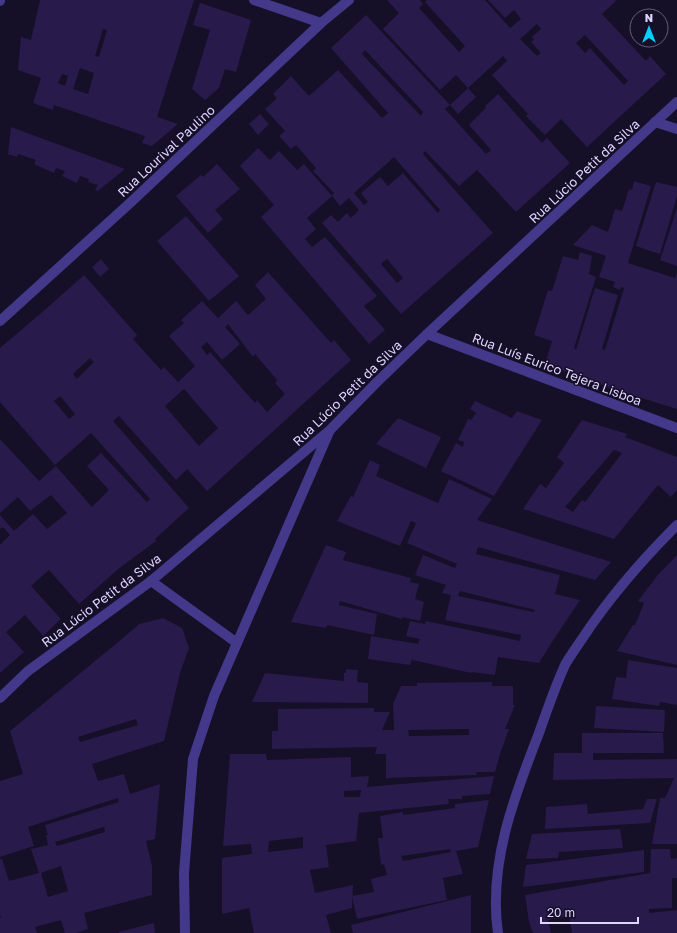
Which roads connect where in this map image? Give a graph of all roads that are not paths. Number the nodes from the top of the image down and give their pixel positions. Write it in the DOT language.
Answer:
graph roads {
  1 [pos="254,0"];
  2 [pos="349,0"];
  3 [pos="321,23"];
  4 [pos="677,102"];
  5 [pos="655,122"];
  6 [pos="677,129"];
  7 [pos="0,321"];
  8 [pos="427,334"];
  9 [pos="677,428"];
  10 [pos="330,430"];
  11 [pos="677,525"];
  12 [pos="151,581"];
  13 [pos="237,643"];
  14 [pos="0,698"];
  15 [pos="185,933"];
  16 [pos="498,933"];
  1 -- 3 [label="street"];
  2 -- 3 [label="street, Rua Lourival Paulino"];
  3 -- 7 [label="street, Rua Lourival Paulino"];
  4 -- 5 [label="street, Rua Lúcio Petit da Silva"];
  5 -- 6 [label="street"];
  5 -- 8 [label="street, Rua Lúcio Petit da Silva"];
  8 -- 9 [label="street, Rua Luís Eurico Tejera Lisboa"];
  8 -- 10 [label="street, Rua Lúcio Petit da Silva"];
  10 -- 12 [label="street, Rua Lúcio Petit da Silva"];
  10 -- 13 [label="street"];
  11 -- 16 [label="street"];
  12 -- 13 [label="street"];
  12 -- 14 [label="street, Rua Lúcio Petit da Silva"];
  13 -- 15 [label="street"];
}
